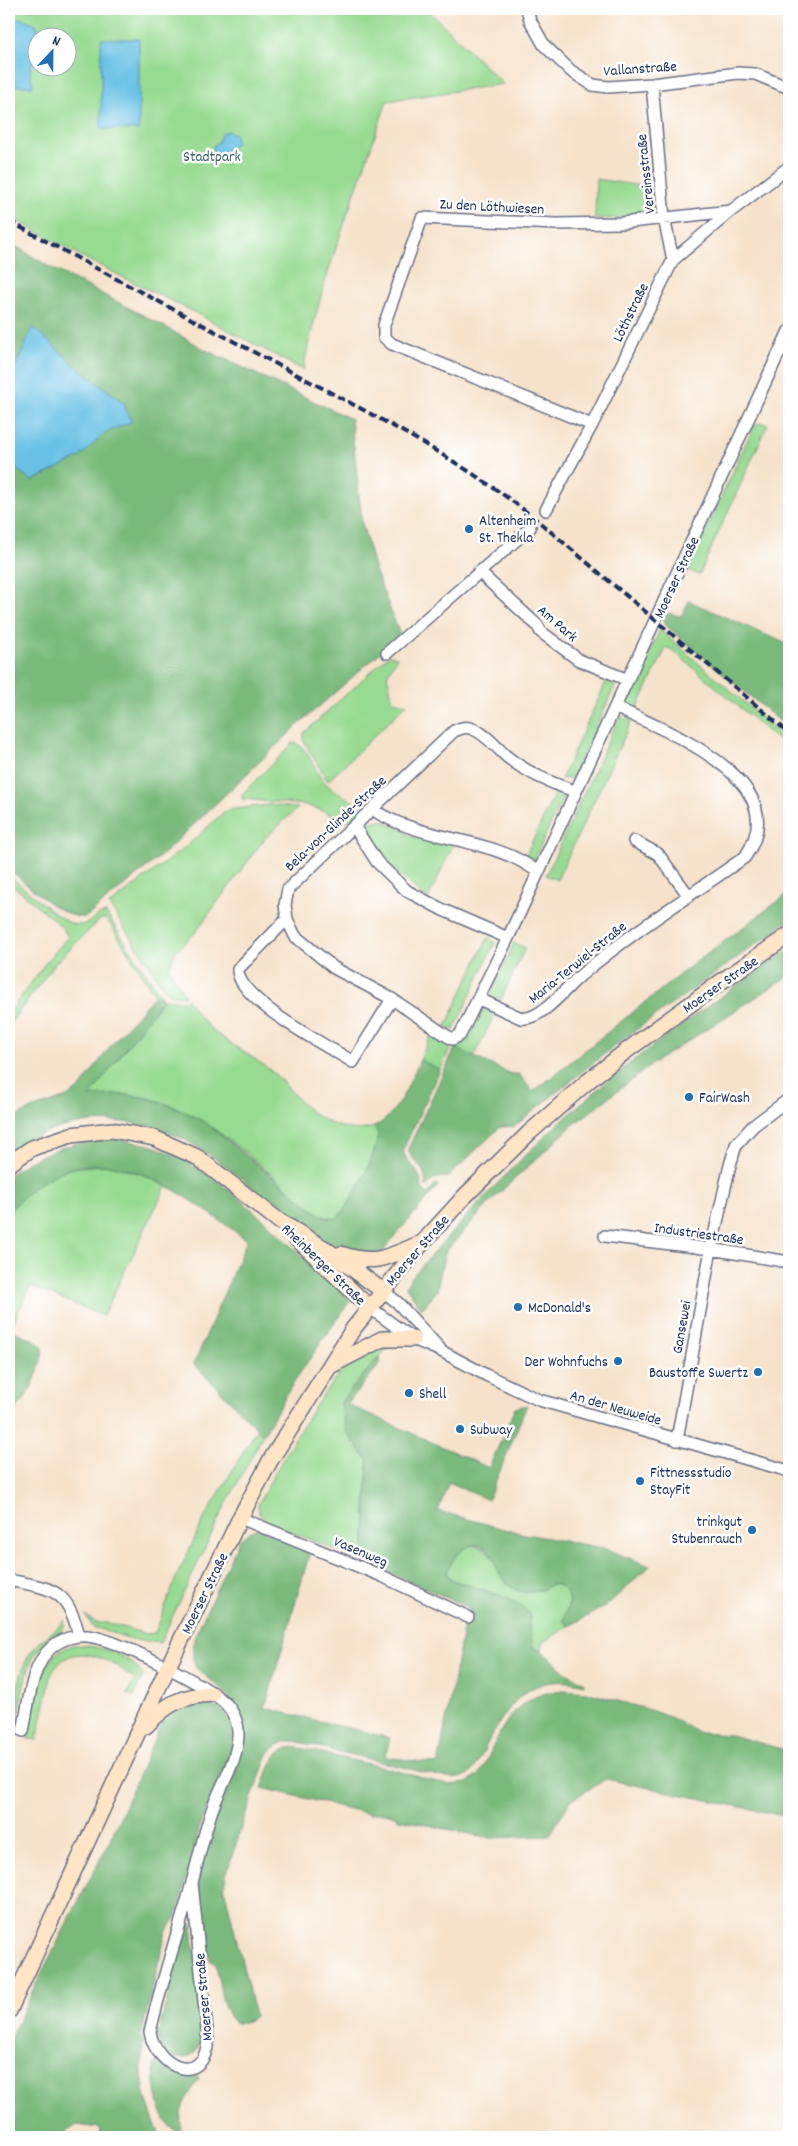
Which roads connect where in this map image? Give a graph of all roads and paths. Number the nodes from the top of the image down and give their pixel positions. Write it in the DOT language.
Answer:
graph roads {
  1 [pos="527,9"];
  2 [pos="652,84"];
  3 [pos="789,88"];
  4 [pos="789,167"];
  5 [pos="731,211"];
  6 [pos="664,218"];
  7 [pos="673,260"];
  8 [pos="789,331"];
  9 [pos="592,425"];
  10 [pos="546,510"];
  11 [pos="530,528"];
  12 [pos="479,572"];
  13 [pos="387,653"];
  14 [pos="628,680"];
  15 [pos="615,707"];
  16 [pos="575,791"];
  17 [pos="372,809"];
  18 [pos="354,826"];
  19 [pos="634,841"];
  20 [pos="538,872"];
  21 [pos="689,896"];
  22 [pos="287,919"];
  23 [pos="789,935"];
  24 [pos="508,938"];
  25 [pos="479,998"];
  26 [pos="392,999"];
  27 [pos="789,1099"];
  28 [pos="9,1164"];
  29 [pos="279,1221"];
  30 [pos="605,1236"];
  31 [pos="423,1242"];
  32 [pos="710,1249"];
  33 [pos="327,1250"];
  34 [pos="789,1262"];
  35 [pos="382,1290"];
  36 [pos="370,1307"];
  37 [pos="413,1339"];
  38 [pos="442,1350"];
  39 [pos="330,1366"];
  40 [pos="677,1440"];
  41 [pos="789,1471"];
  42 [pos="240,1518"];
  43 [pos="9,1580"];
  44 [pos="468,1617"];
  45 [pos="79,1636"];
  46 [pos="167,1669"];
  47 [pos="212,1694"];
  48 [pos="23,1731"];
  49 [pos="136,1736"];
  50 [pos="192,1883"];
  51 [pos="9,2011"];
  1 -- 2 [label="street, Vallanstraße"];
  2 -- 3 [label="street, Vallanstraße"];
  2 -- 6 [label="street, Vereinsstraße"];
  4 -- 5 [label="street, Löthstraße"];
  5 -- 6 [label="street, Zu den Löthwiesen"];
  5 -- 7 [label="street, Löthstraße"];
  6 -- 7 [label="street, Vereinsstraße"];
  6 -- 9 [label="street, Zu den Löthwiesen"];
  7 -- 9 [label="street, Löthstraße"];
  8 -- 14 [label="street, Moerser Straße"];
  9 -- 10 [label="street, Löthstraße"];
  11 -- 12 [label="street"];
  12 -- 13 [label="street"];
  12 -- 14 [label="street, Am Park"];
  14 -- 15 [label="street, Moerser Straße"];
  15 -- 16 [label="street, Moerser Straße"];
  15 -- 21 [label="street, Maria-Terwiel-Straße"];
  16 -- 17 [label="street, Bela-von-Glinde-Straße"];
  16 -- 20 [label="street, Moerser Straße"];
  17 -- 18 [label="street, Bela-von-Glinde-Straße"];
  17 -- 20 [label="street"];
  18 -- 22 [label="street, Bela-von-Glinde-Straße"];
  18 -- 24 [label="street"];
  19 -- 21 [label="street"];
  20 -- 24 [label="street, Moerser Straße"];
  21 -- 25 [label="street, Maria-Terwiel-Straße"];
  22 -- 26 [label="street"];
  22 -- 26 [label="street"];
  23 -- 31 [label="main road, Moerser Straße"];
  24 -- 25 [label="street, Moerser Straße"];
  25 -- 26 [label="street, Moerser Straße"];
  27 -- 32 [label="street, Gansewei"];
  28 -- 29 [label="main road, Rheinberger Straße"];
  29 -- 33 [label="main road, Rheinberger Straße"];
  29 -- 36 [label="main road, Rheinberger Straße"];
  30 -- 32 [label="street, Industriestraße"];
  31 -- 33 [label="main road"];
  31 -- 35 [label="main road, Moerser Straße"];
  32 -- 34 [label="street, Industriestraße"];
  32 -- 40 [label="street, Gansewei"];
  33 -- 35 [label="main road, Rheinberger Straße"];
  35 -- 36 [label="main road, Moerser Straße"];
  35 -- 38 [label="street, An der Neuweide"];
  36 -- 37 [label="street, An der Neuweide"];
  36 -- 39 [label="main road, Moerser Straße"];
  37 -- 38 [label="street, An der Neuweide"];
  37 -- 39 [label="main road"];
  38 -- 40 [label="street, An der Neuweide"];
  39 -- 42 [label="main road, Moerser Straße"];
  40 -- 41 [label="street, An der Neuweide"];
  42 -- 44 [label="street, Vasenweg"];
  42 -- 46 [label="main road, Moerser Straße"];
  43 -- 45 [label="street"];
  45 -- 46 [label="street, Moerser Straße"];
  45 -- 48 [label="street, Moerser Straße"];
  46 -- 47 [label="street, Moerser Straße"];
  46 -- 49 [label="main road, Moerser Straße"];
  47 -- 49 [label="main road"];
  47 -- 50 [label="street, Moerser Straße"];
  49 -- 51 [label="main road, Moerser Straße"];
  50 -- 50 [label="street, Moerser Straße"];
}
